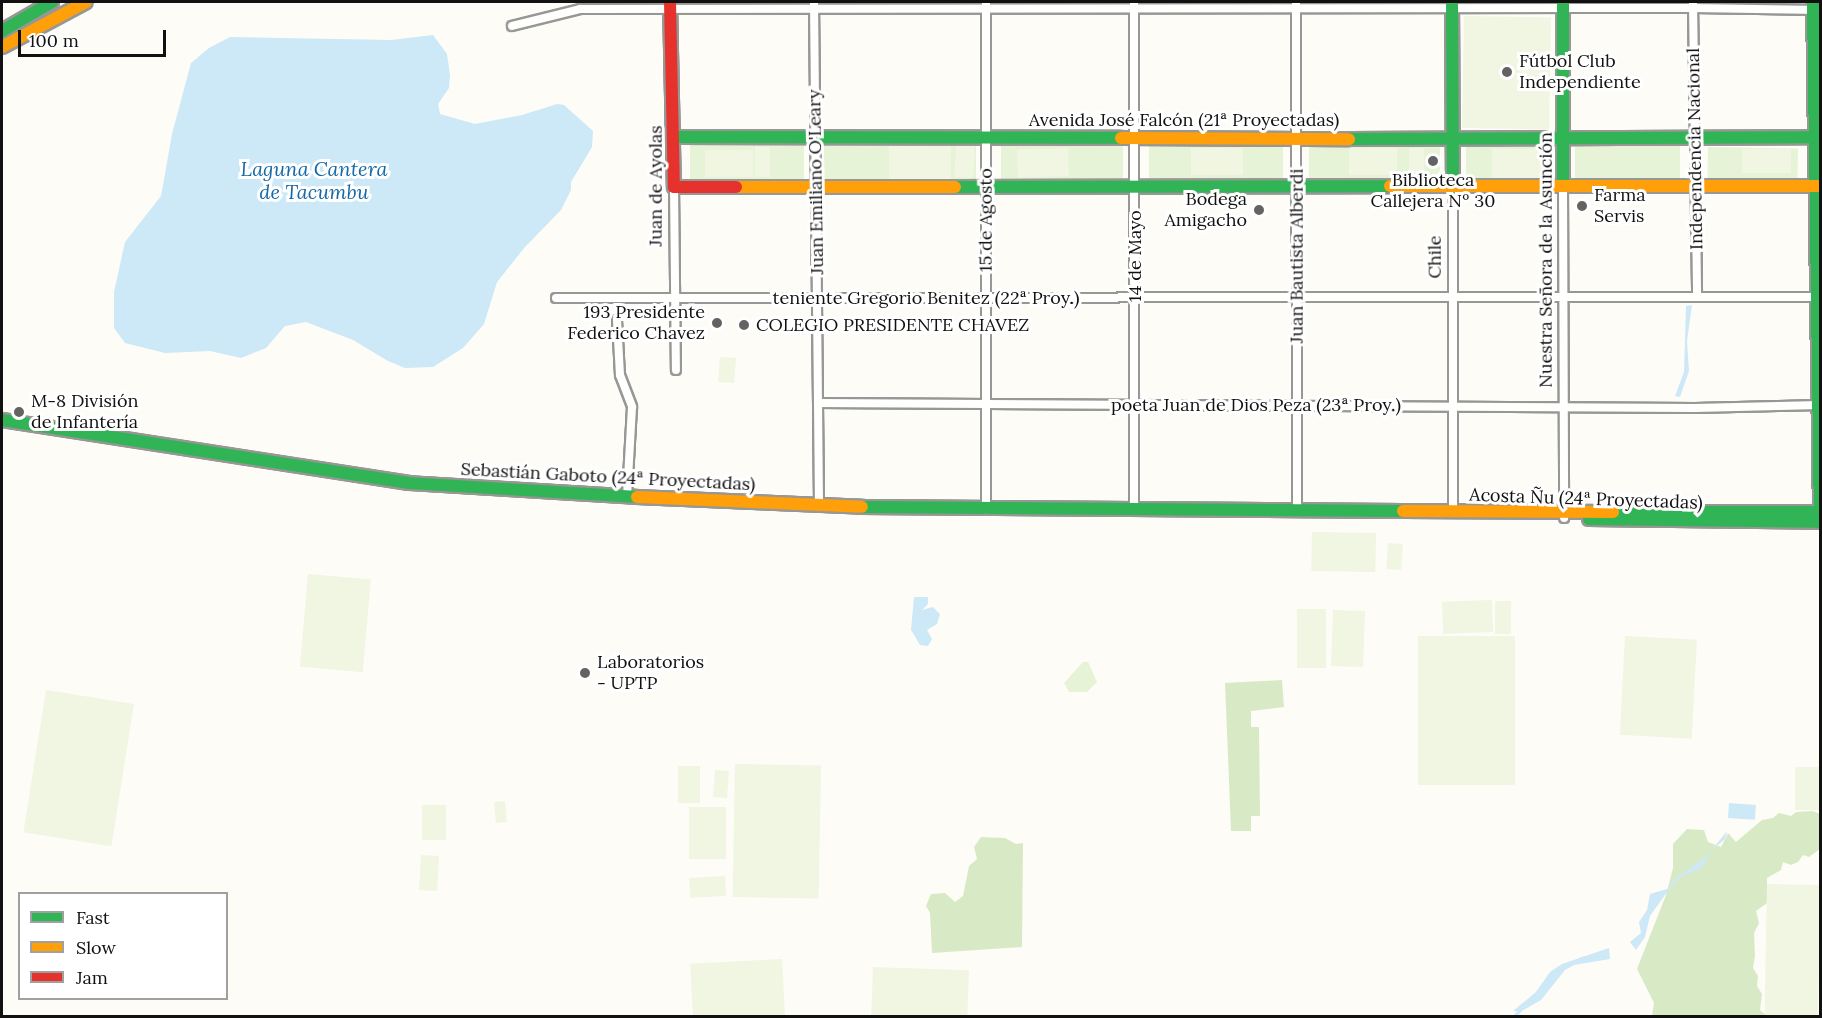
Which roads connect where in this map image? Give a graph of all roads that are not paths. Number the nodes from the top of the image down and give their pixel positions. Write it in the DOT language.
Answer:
graph roads {
  1 [pos="52,2"];
  2 [pos="86,2"];
  3 [pos="986,5"];
  4 [pos="1134,5"];
  5 [pos="1296,5"];
  6 [pos="1452,5"];
  7 [pos="1563,5"];
  8 [pos="1693,5"];
  9 [pos="670,6"];
  10 [pos="814,6"];
  11 [pos="1816,7"];
  12 [pos="37,10"];
  13 [pos="2,23"];
  14 [pos="512,26"];
  15 [pos="2,31"];
  16 [pos="2,47"];
  17 [pos="674,136"];
  18 [pos="815,137"];
  19 [pos="1453,137"];
  20 [pos="1694,137"];
  21 [pos="1818,137"];
  22 [pos="986,138"];
  23 [pos="1135,138"];
  24 [pos="1297,139"];
  25 [pos="1563,139"];
  26 [pos="1563,185"];
  27 [pos="1695,186"];
  28 [pos="1818,186"];
  29 [pos="674,187"];
  30 [pos="816,187"];
  31 [pos="986,187"];
  32 [pos="1135,188"];
  33 [pos="1297,188"];
  34 [pos="1453,188"];
  35 [pos="1697,296"];
  36 [pos="1819,297"];
  37 [pos="556,298"];
  38 [pos="674,298"];
  39 [pos="817,298"];
  40 [pos="987,298"];
  41 [pos="1136,298"];
  42 [pos="1297,298"];
  43 [pos="1453,298"];
  44 [pos="1564,298"];
  45 [pos="617,320"];
  46 [pos="676,370"];
  47 [pos="818,403"];
  48 [pos="987,404"];
  49 [pos="1136,405"];
  50 [pos="1819,405"];
  51 [pos="1297,406"];
  52 [pos="1453,406"];
  53 [pos="1564,407"];
  54 [pos="2,420"];
  55 [pos="627,497"];
  56 [pos="819,506"];
  57 [pos="986,510"];
  58 [pos="1298,510"];
  59 [pos="1134,511"];
  60 [pos="1456,512"];
  61 [pos="1820,512"];
  62 [pos="1564,514"];
  63 [pos="1676,516"];
  64 [pos="1820,522"];
  1 -- 12 [label="main road"];
  2 -- 16 [label="main road"];
  3 -- 4 [label="street"];
  3 -- 10 [label="street"];
  3 -- 22 [label="street, 15 de Agosto"];
  4 -- 5 [label="street"];
  4 -- 23 [label="street, 14 de Mayo"];
  5 -- 6 [label="street"];
  5 -- 24 [label="street, Juan Bautista Alberdi"];
  6 -- 7 [label="street"];
  6 -- 19 [label="main road, Chile"];
  7 -- 8 [label="street"];
  7 -- 25 [label="main road, Nuestra Señora de la Asunción"];
  8 -- 11 [label="street"];
  8 -- 20 [label="street, Independencia Nacional"];
  9 -- 10 [label="street"];
  9 -- 14 [label="street"];
  9 -- 17 [label="main road, Juan de Ayolas"];
  10 -- 18 [label="street, Juan Emiliano O'Leary"];
  11 -- 21 [label="main road"];
  12 -- 13 [label="main road"];
  12 -- 15 [label="main road"];
  17 -- 18 [label="main road, Avenida José Falcón (21ª Proyectadas)"];
  17 -- 29 [label="main road, Juan de Ayolas"];
  18 -- 22 [label="main road, Avenida José Falcón (21ª Proyectadas)"];
  18 -- 30 [label="street, Juan Emiliano O'Leary"];
  19 -- 24 [label="main road, Avenida José Falcón (21ª Proyectadas)"];
  19 -- 25 [label="main road, Avenida José Falcón (21ª Proyectadas)"];
  19 -- 34 [label="main road, Chile"];
  20 -- 21 [label="main road, Avenida José Falcón (21ª Proyectadas)"];
  20 -- 25 [label="main road, Avenida José Falcón (21ª Proyectadas)"];
  20 -- 27 [label="street, Independencia Nacional"];
  21 -- 28 [label="main road"];
  22 -- 23 [label="main road, Avenida José Falcón (21ª Proyectadas)"];
  22 -- 31 [label="street, 15 de Agosto"];
  23 -- 24 [label="main road, Avenida José Falcón (21ª Proyectadas)"];
  23 -- 32 [label="street, 14 de Mayo"];
  24 -- 33 [label="street, Juan Bautista Alberdi"];
  25 -- 26 [label="main road, Nuestra Señora de la Asunción"];
  26 -- 27 [label="main road"];
  26 -- 34 [label="main road"];
  26 -- 44 [label="street, Nuestra Señora de la Asunción"];
  27 -- 28 [label="main road"];
  27 -- 35 [label="street, Independencia Nacional"];
  28 -- 36 [label="main road"];
  29 -- 30 [label="main road"];
  29 -- 38 [label="street, Juan de Ayolas"];
  30 -- 31 [label="main road"];
  30 -- 39 [label="street, Juan Emiliano O'Leary"];
  31 -- 32 [label="main road"];
  31 -- 40 [label="street, 15 de Agosto"];
  32 -- 33 [label="main road"];
  32 -- 41 [label="street, 14 de Mayo"];
  33 -- 34 [label="main road"];
  33 -- 42 [label="street, Juan Bautista Alberdi"];
  34 -- 43 [label="street, Chile"];
  35 -- 36 [label="street, teniente Gregorio Benitez (22ª Proy.)"];
  35 -- 44 [label="street, teniente Gregorio Benitez (22ª Proy.)"];
  36 -- 50 [label="main road"];
  37 -- 38 [label="street, teniente Gregorio Benitez (22ª Proy.)"];
  38 -- 39 [label="street, teniente Gregorio Benitez (22ª Proy.)"];
  38 -- 46 [label="street, Juan de Ayolas"];
  39 -- 40 [label="street, teniente Gregorio Benitez (22ª Proy.)"];
  39 -- 47 [label="street, Juan Emiliano O'Leary"];
  40 -- 41 [label="street, teniente Gregorio Benitez (22ª Proy.)"];
  40 -- 48 [label="street, 15 de Agosto"];
  41 -- 42 [label="street, teniente Gregorio Benitez (22ª Proy.)"];
  41 -- 49 [label="street, 14 de Mayo"];
  42 -- 43 [label="street, teniente Gregorio Benitez (22ª Proy.)"];
  42 -- 51 [label="street, Juan Bautista Alberdi"];
  43 -- 44 [label="street, teniente Gregorio Benitez (22ª Proy.)"];
  43 -- 52 [label="street, Chile"];
  44 -- 53 [label="street, Nuestra Señora de la Asunción"];
  45 -- 55 [label="street"];
  47 -- 48 [label="street, poeta Juan de Dios Peza (23ª Proy.)"];
  47 -- 56 [label="street, Juan Emiliano O'Leary"];
  48 -- 49 [label="street, poeta Juan de Dios Peza (23ª Proy.)"];
  48 -- 57 [label="street, 15 de Agosto"];
  49 -- 51 [label="street, poeta Juan de Dios Peza (23ª Proy.)"];
  49 -- 59 [label="street, 14 de Mayo"];
  50 -- 53 [label="street, poeta Juan de Dios Peza (23ª Proy.)"];
  50 -- 61 [label="main road"];
  51 -- 52 [label="street, poeta Juan de Dios Peza (23ª Proy.)"];
  51 -- 58 [label="street, Juan Bautista Alberdi"];
  52 -- 53 [label="street, poeta Juan de Dios Peza (23ª Proy.)"];
  52 -- 60 [label="street, Chile"];
  53 -- 62 [label="street, Nuestra Señora de la Asunción"];
  54 -- 55 [label="main road, Sebastián Gaboto (24ª Proyectadas)"];
  55 -- 56 [label="main road, Sebastián Gaboto (24ª Proyectadas)"];
  56 -- 57 [label="main road, Sebastián Gaboto (24ª Proyectadas)"];
  57 -- 59 [label="main road, Sebastián Gaboto (24ª Proyectadas)"];
  58 -- 59 [label="main road, Sebastián Gaboto (24ª Proyectadas)"];
  58 -- 60 [label="main road"];
  60 -- 62 [label="main road, Acosta Ñu (24ª Proyectadas)"];
  61 -- 63 [label="main road, Acosta Ñu (24ª Proyectadas)"];
  61 -- 64 [label="main road"];
  62 -- 63 [label="main road, Acosta Ñu (24ª Proyectadas)"];
  63 -- 64 [label="main road, Acosta Ñu (24ª Proyectadas)"];
}
